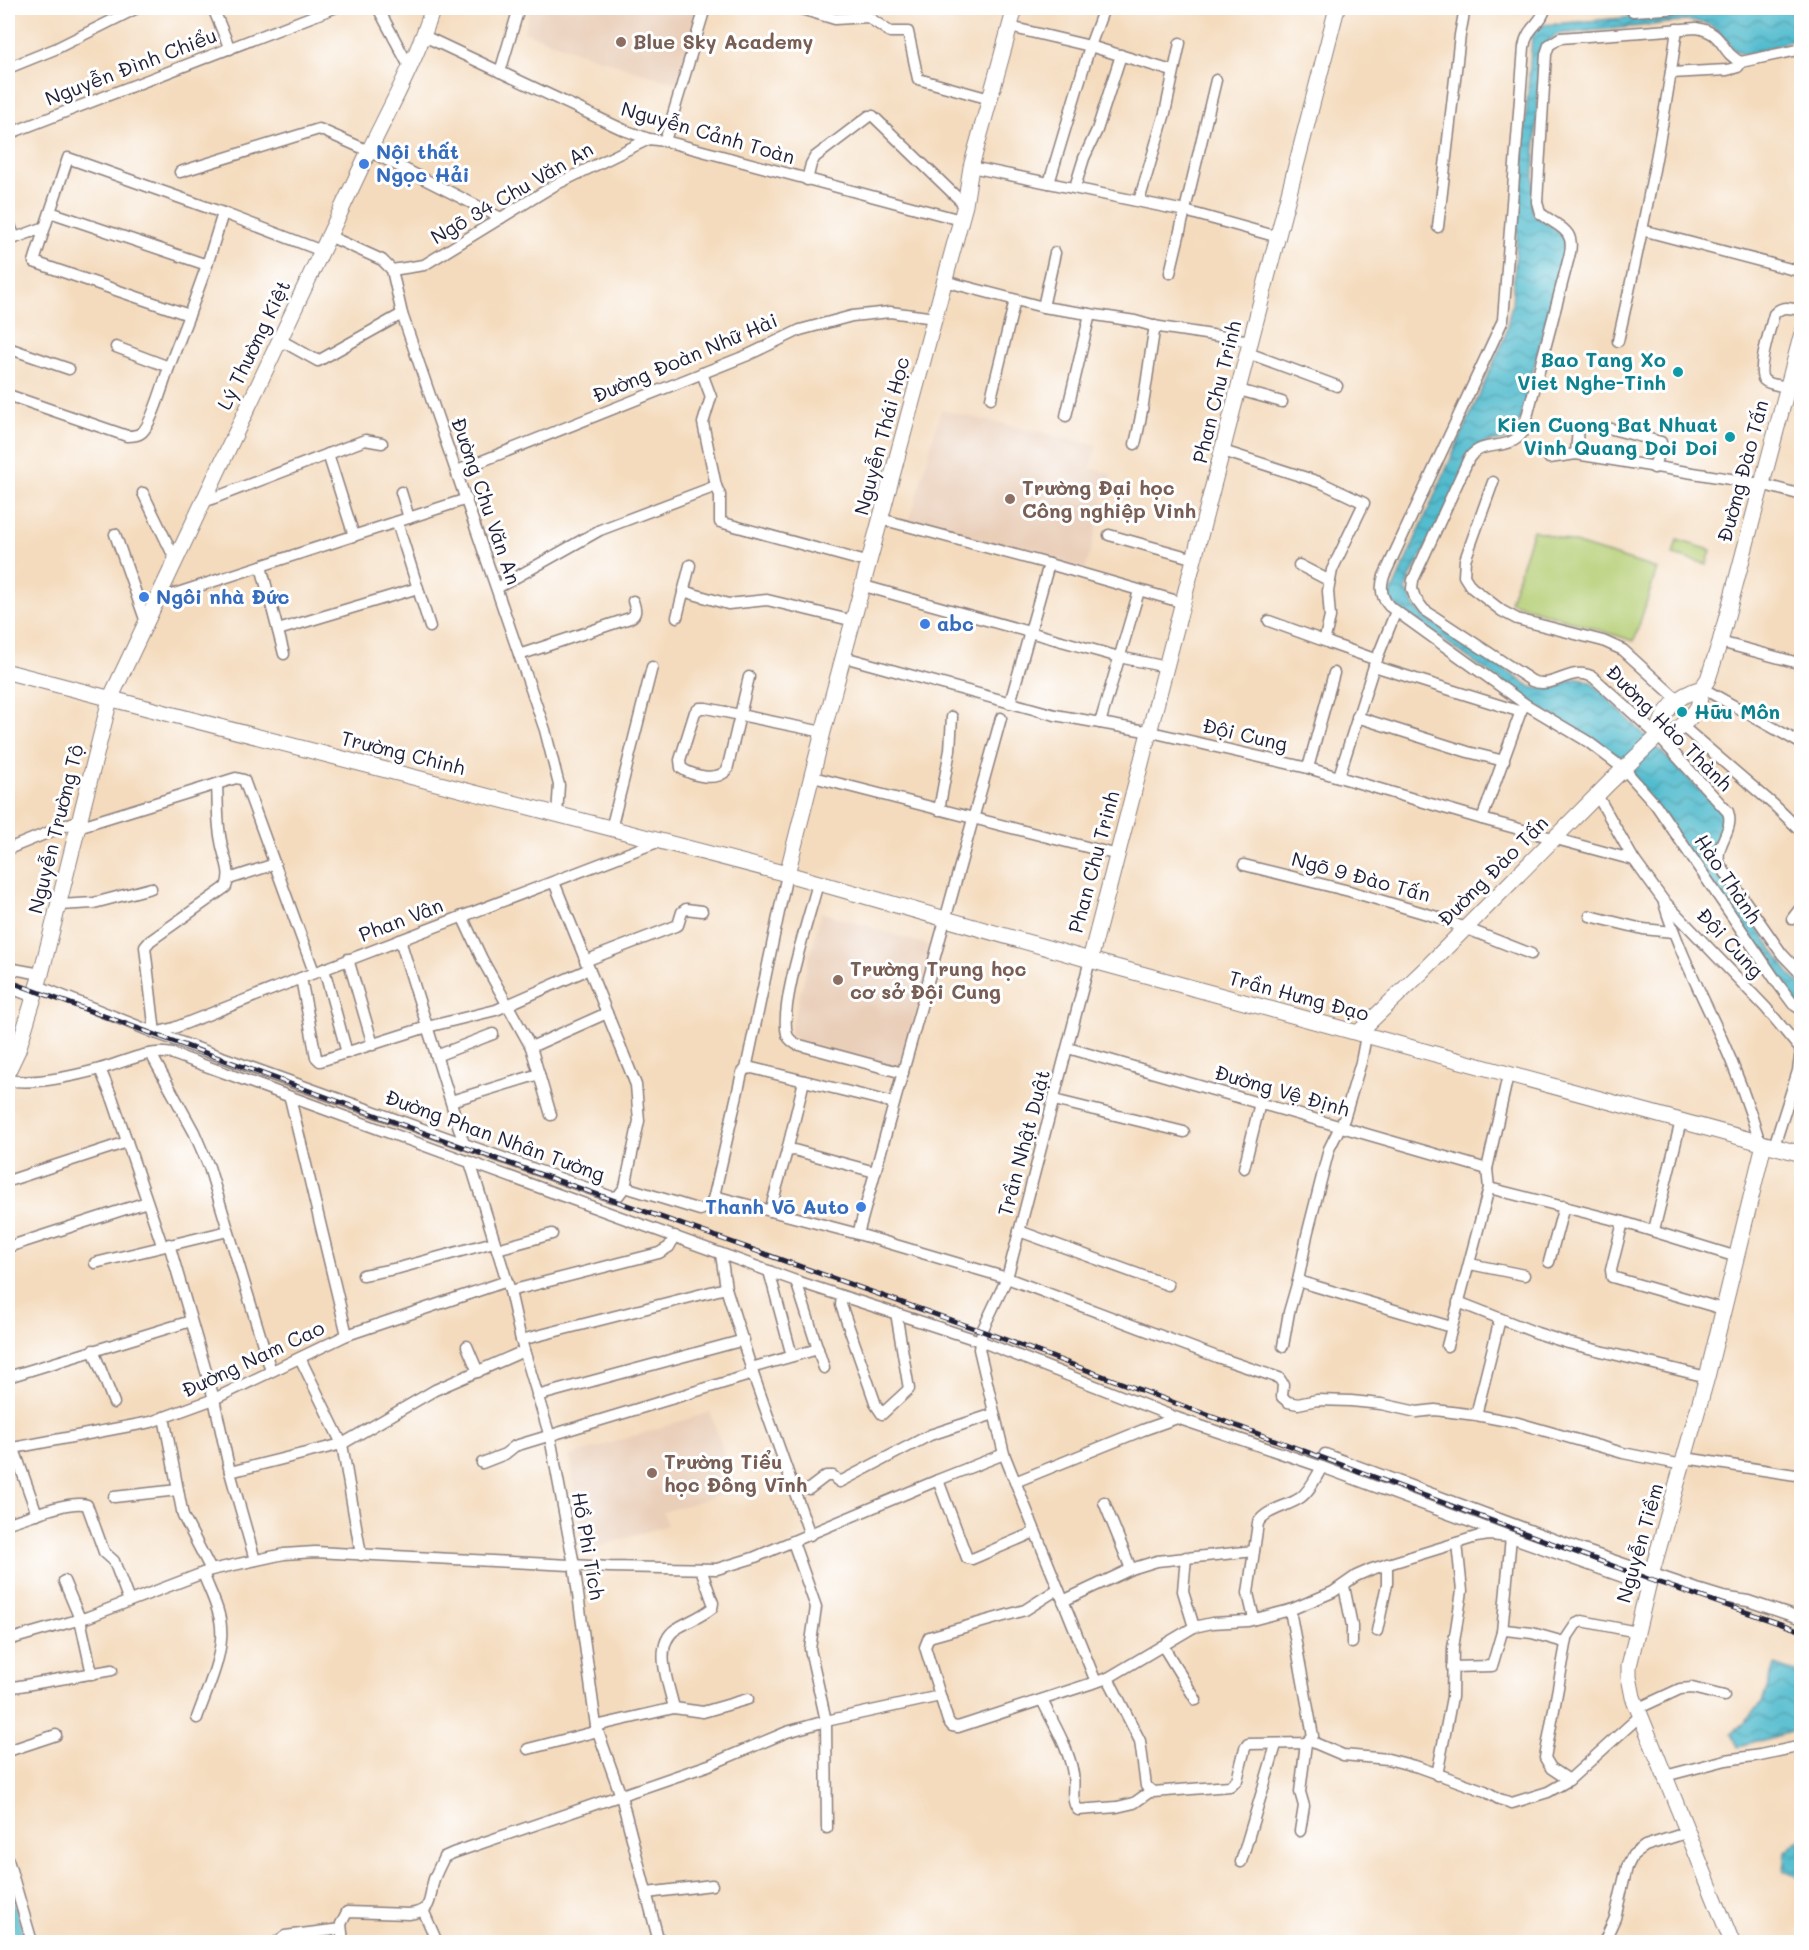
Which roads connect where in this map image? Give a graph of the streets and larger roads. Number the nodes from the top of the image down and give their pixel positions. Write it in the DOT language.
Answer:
graph roads {
  1 [pos="137,8"];
  2 [pos="213,8"];
  3 [pos="302,8"];
  4 [pos="334,8"];
  5 [pos="378,8"];
  6 [pos="433,8"];
  7 [pos="519,8"];
  8 [pos="705,8"];
  9 [pos="798,8"];
  10 [pos="1015,8"];
  11 [pos="1104,8"];
  12 [pos="1337,8"];
  13 [pos="1466,8"];
  14 [pos="1544,8"];
  15 [pos="1557,8"];
  16 [pos="1629,8"];
  17 [pos="1682,8"];
  18 [pos="814,10"];
  19 [pos="306,19"];
  20 [pos="1010,27"];
  21 [pos="1677,29"];
  22 [pos="424,36"];
  23 [pos="1180,43"];
  24 [pos="1090,46"];
  25 [pos="230,49"];
  26 [pos="1802,49"];
  27 [pos="1121,55"];
  28 [pos="1741,62"];
  29 [pos="8,68"];
  30 [pos="411,68"];
  31 [pos="1172,71"];
  32 [pos="500,72"];
  33 [pos="1671,73"];
  34 [pos="1216,80"];
  35 [pos="990,99"];
  36 [pos="8,134"];
  37 [pos="649,139"];
  38 [pos="665,141"];
  39 [pos="369,151"];
  40 [pos="971,166"];
  41 [pos="180,172"];
  42 [pos="807,180"];
  43 [pos="1049,183"];
  44 [pos="1075,187"];
  45 [pos="1139,201"];
  46 [pos="965,205"];
  47 [pos="1185,211"];
  48 [pos="50,212"];
  49 [pos="223,213"];
  50 [pos="501,218"];
  51 [pos="8,220"];
  52 [pos="961,220"];
  53 [pos="45,227"];
  54 [pos="1438,227"];
  55 [pos="1642,230"];
  56 [pos="329,236"];
  57 [pos="1278,237"];
  58 [pos="11,240"];
  59 [pos="322,251"];
  60 [pos="1055,253"];
  61 [pos="207,265"];
  62 [pos="392,270"];
  63 [pos="1802,272"];
  64 [pos="1170,273"];
  65 [pos="944,281"];
  66 [pos="1016,300"];
  67 [pos="1043,307"];
  68 [pos="1802,311"];
  69 [pos="402,314"];
  70 [pos="1090,314"];
  71 [pos="189,315"];
  72 [pos="935,318"];
  73 [pos="1155,326"];
  74 [pos="1802,333"];
  75 [pos="280,340"];
  76 [pos="1618,341"];
  77 [pos="117,347"];
  78 [pos="1250,347"];
  79 [pos="8,348"];
  80 [pos="169,367"];
  81 [pos="69,369"];
  82 [pos="702,373"];
  83 [pos="1337,386"];
  84 [pos="1787,387"];
  85 [pos="1239,390"];
  86 [pos="8,395"];
  87 [pos="991,398"];
  88 [pos="1282,402"];
  89 [pos="1066,416"];
  90 [pos="1578,426"];
  91 [pos="1608,428"];
  92 [pos="382,443"];
  93 [pos="1135,444"];
  94 [pos="1223,451"];
  95 [pos="328,454"];
  96 [pos="1576,454"];
  97 [pos="1549,458"];
  98 [pos="1654,468"];
  99 [pos="457,471"];
  100 [pos="1493,482"];
  101 [pos="1761,484"];
  102 [pos="716,486"];
  103 [pos="401,492"];
  104 [pos="143,493"];
  105 [pos="1802,495"];
  106 [pos="467,499"];
  107 [pos="201,504"];
  108 [pos="409,518"];
  109 [pos="881,519"];
  110 [pos="397,522"];
  111 [pos="116,534"];
  112 [pos="1109,535"];
  113 [pos="354,536"];
  114 [pos="175,559"];
  115 [pos="1195,560"];
  116 [pos="870,563"];
  117 [pos="1049,564"];
  118 [pos="690,565"];
  119 [pos="1299,565"];
  120 [pos="261,566"];
  121 [pos="1330,581"];
  122 [pos="864,586"];
  123 [pos="418,588"];
  124 [pos="496,588"];
  125 [pos="683,591"];
  126 [pos="1139,591"];
  127 [pos="156,600"];
  128 [pos="633,601"];
  129 [pos="1184,603"];
  130 [pos="1396,611"];
  131 [pos="677,617"];
  132 [pos="854,621"];
  133 [pos="1269,621"];
  134 [pos="146,622"];
  135 [pos="430,627"];
  136 [pos="278,630"];
  137 [pos="1030,632"];
  138 [pos="1328,642"];
  139 [pos="1720,642"];
  140 [pos="284,654"];
  141 [pos="519,655"];
  142 [pos="844,657"];
  143 [pos="1119,657"];
  144 [pos="1376,663"];
  145 [pos="1802,664"];
  146 [pos="652,667"];
  147 [pos="1167,667"];
  148 [pos="8,672"];
  149 [pos="1334,673"];
  150 [pos="749,678"];
  151 [pos="1702,688"];
  152 [pos="110,699"];
  153 [pos="1677,699"];
  154 [pos="1010,704"];
  155 [pos="1523,707"];
  156 [pos="740,715"];
  157 [pos="952,717"];
  158 [pos="1357,717"];
  159 [pos="1001,718"];
  160 [pos="1100,723"];
  161 [pos="1682,726"];
  162 [pos="823,732"];
  163 [pos="1150,732"];
  164 [pos="1656,738"];
  165 [pos="1802,744"];
  166 [pos="1504,761"];
  167 [pos="1308,768"];
  168 [pos="1626,768"];
  169 [pos="1339,776"];
  170 [pos="813,777"];
  171 [pos="216,784"];
  172 [pos="1597,795"];
  173 [pos="939,810"];
  174 [pos="557,815"];
  175 [pos="973,818"];
  176 [pos="1482,819"];
  177 [pos="79,824"];
  178 [pos="612,829"];
  179 [pos="1802,832"];
  180 [pos="1556,838"];
  181 [pos="660,841"];
  182 [pos="8,849"];
  183 [pos="1118,855"];
  184 [pos="1634,860"];
  185 [pos="275,864"];
  186 [pos="1244,865"];
  187 [pos="787,874"];
  188 [pos="229,879"];
  189 [pos="554,882"];
  190 [pos="818,883"];
  191 [pos="151,888"];
  192 [pos="1664,900"];
  193 [pos="59,905"];
  194 [pos="1802,906"];
  195 [pos="702,911"];
  196 [pos="462,916"];
  197 [pos="1590,916"];
  198 [pos="945,919"];
  199 [pos="1792,919"];
  200 [pos="1467,928"];
  201 [pos="1673,932"];
  202 [pos="400,940"];
  203 [pos="1531,954"];
  204 [pos="348,959"];
  205 [pos="1090,960"];
  206 [pos="587,965"];
  207 [pos="8,968"];
  208 [pos="319,970"];
  209 [pos="1802,975"];
  210 [pos="301,978"];
  211 [pos="38,986"];
  212 [pos="8,987"];
  213 [pos="508,1005"];
  214 [pos="1802,1010"];
  215 [pos="607,1013"];
  216 [pos="428,1027"];
  217 [pos="155,1033"];
  218 [pos="492,1034"];
  219 [pos="1362,1034"];
  220 [pos="373,1045"];
  221 [pos="531,1047"];
  222 [pos="1068,1048"];
  223 [pos="1801,1050"];
  224 [pos="347,1053"];
  225 [pos="151,1054"];
  226 [pos="436,1056"];
  227 [pos="100,1069"];
  228 [pos="746,1069"];
  229 [pos="8,1071"];
  230 [pos="903,1073"];
  231 [pos="539,1074"];
  232 [pos="1509,1075"];
  233 [pos="8,1080"];
  234 [pos="804,1081"];
  235 [pos="290,1098"];
  236 [pos="1054,1100"];
  237 [pos="451,1101"];
  238 [pos="894,1103"];
  239 [pos="1260,1103"];
  240 [pos="551,1115"];
  241 [pos="1681,1121"];
  242 [pos="1339,1126"];
  243 [pos="1184,1132"];
  244 [pos="127,1142"];
  245 [pos="464,1144"];
  246 [pos="1766,1144"];
  247 [pos="787,1150"];
  248 [pos="1802,1154"];
  249 [pos="470,1162"];
  250 [pos="1244,1168"];
  251 [pos="1487,1169"];
  252 [pos="875,1172"];
  253 [pos="8,1180"];
  254 [pos="624,1187"];
  255 [pos="1489,1188"];
  256 [pos="714,1196"];
  257 [pos="147,1202"];
  258 [pos="1564,1206"];
  259 [pos="770,1210"];
  260 [pos="1623,1222"];
  261 [pos="1654,1230"];
  262 [pos="228,1231"];
  263 [pos="1019,1231"];
  264 [pos="858,1233"];
  265 [pos="552,1234"];
  266 [pos="675,1236"];
  267 [pos="166,1245"];
  268 [pos="495,1245"];
  269 [pos="8,1246"];
  270 [pos="721,1254"];
  271 [pos="1737,1257"];
  272 [pos="1549,1262"];
  273 [pos="95,1263"];
  274 [pos="1470,1264"];
  275 [pos="769,1271"];
  276 [pos="363,1275"];
  277 [pos="1524,1275"];
  278 [pos="1007,1278"];
  279 [pos="796,1281"];
  280 [pos="1298,1281"];
  281 [pos="1168,1285"];
  282 [pos="509,1286"];
  283 [pos="726,1287"];
  284 [pos="842,1296"];
  285 [pos="1458,1302"];
  286 [pos="1723,1309"];
  287 [pos="896,1313"];
  288 [pos="1500,1319"];
  289 [pos="191,1321"];
  290 [pos="1451,1327"];
  291 [pos="347,1335"];
  292 [pos="981,1336"];
  293 [pos="521,1340"];
  294 [pos="744,1340"];
  295 [pos="468,1346"];
  296 [pos="1283,1346"];
  297 [pos="1447,1346"];
  298 [pos="818,1349"];
  299 [pos="93,1350"];
  300 [pos="524,1351"];
  301 [pos="792,1356"];
  302 [pos="300,1358"];
  303 [pos="824,1368"];
  304 [pos="271,1371"];
  305 [pos="752,1371"];
  306 [pos="478,1372"];
  307 [pos="8,1377"];
  308 [pos="1707,1377"];
  309 [pos="537,1396"];
  310 [pos="214,1399"];
  311 [pos="114,1403"];
  312 [pos="994,1414"];
  313 [pos="1476,1415"];
  314 [pos="165,1417"];
  315 [pos="1177,1418"];
  316 [pos="550,1437"];
  317 [pos="342,1444"];
  318 [pos="11,1449"];
  319 [pos="1004,1454"];
  320 [pos="1325,1454"];
  321 [pos="1684,1462"];
  322 [pos="482,1463"];
  323 [pos="1322,1467"];
  324 [pos="230,1472"];
  325 [pos="1802,1476"];
  326 [pos="938,1480"];
  327 [pos="1015,1482"];
  328 [pos="809,1489"];
  329 [pos="178,1490"];
  330 [pos="114,1497"];
  331 [pos="1104,1502"];
  332 [pos="37,1515"];
  333 [pos="8,1523"];
  334 [pos="1035,1532"];
  335 [pos="810,1535"];
  336 [pos="1511,1537"];
  337 [pos="793,1542"];
  338 [pos="1457,1543"];
  339 [pos="1254,1551"];
  340 [pos="361,1555"];
  341 [pos="1186,1557"];
  342 [pos="255,1560"];
  343 [pos="1387,1564"];
  344 [pos="574,1565"];
  345 [pos="701,1569"];
  346 [pos="1131,1569"];
  347 [pos="207,1572"];
  348 [pos="1650,1580"];
  349 [pos="64,1581"];
  350 [pos="1344,1586"];
  351 [pos="1058,1588"];
  352 [pos="129,1601"];
  353 [pos="1063,1601"];
  354 [pos="1290,1610"];
  355 [pos="80,1619"];
  356 [pos="1254,1619"];
  357 [pos="1802,1619"];
  358 [pos="1194,1627"];
  359 [pos="1377,1631"];
  360 [pos="1502,1632"];
  361 [pos="1637,1632"];
  362 [pos="1567,1639"];
  363 [pos="8,1640"];
  364 [pos="1352,1643"];
  365 [pos="1163,1646"];
  366 [pos="1452,1667"];
  367 [pos="111,1670"];
  368 [pos="92,1674"];
  369 [pos="1108,1678"];
  370 [pos="1096,1682"];
  371 [pos="8,1688"];
  372 [pos="940,1696"];
  373 [pos="1724,1696"];
  374 [pos="748,1699"];
  375 [pos="1042,1700"];
  376 [pos="1196,1700"];
  377 [pos="674,1708"];
  378 [pos="1640,1712"];
  379 [pos="196,1718"];
  380 [pos="826,1721"];
  381 [pos="597,1729"];
  382 [pos="56,1735"];
  383 [pos="1308,1742"];
  384 [pos="1276,1745"];
  385 [pos="1802,1746"];
  386 [pos="528,1749"];
  387 [pos="8,1751"];
  388 [pos="1437,1775"];
  389 [pos="1665,1776"];
  390 [pos="1569,1780"];
  391 [pos="1151,1791"];
  392 [pos="621,1796"];
  393 [pos="827,1828"];
  394 [pos="1300,1831"];
  395 [pos="1689,1832"];
  396 [pos="8,1860"];
  397 [pos="1240,1862"];
  398 [pos="712,1886"];
  399 [pos="646,1893"];
  400 [pos="423,1910"];
  401 [pos="341,1929"];
  402 [pos="658,1940"];
  403 [pos="1727,1940"];
  404 [pos="32,1942"];
  405 [pos="277,1942"];
  406 [pos="343,1942"];
  407 [pos="437,1942"];
  408 [pos="1604,1942"];
  1 -- 29 [label="street"];
  2 -- 25 [label="street"];
  3 -- 19 [label="street"];
  4 -- 19 [label="street, Nguyễn Đình Chiểu"];
  5 -- 30 [label="street"];
  6 -- 22 [label="street, Lý Thường Kiệt"];
  7 -- 32 [label="street"];
  8 -- 38 [label="street"];
  9 -- 18 [label="street"];
  10 -- 20 [label="street, Nguyễn Thái Học"];
  11 -- 24 [label="street"];
  12 -- 57 [label="street, Phan Chu Trinh"];
  13 -- 54 [label="street"];
  14 -- 15 [label="street"];
  14 -- 130 [label="street"];
  16 -- 17 [label="street"];
  18 -- 35 [label="street"];
  19 -- 25 [label="street, Nguyễn Đình Chiểu"];
  20 -- 24 [label="street"];
  20 -- 35 [label="street, Nguyễn Thái Học"];
  21 -- 28 [label="street, Đường Hào Thành"];
  21 -- 33 [label="street"];
  21 -- 164 [label="street, Đường Hào Thành"];
  22 -- 30 [label="street, Lý Thường Kiệt"];
  22 -- 32 [label="street, Nguyễn Cảnh Toàn"];
  23 -- 31 [label="street"];
  24 -- 27 [label="street"];
  24 -- 43 [label="street"];
  25 -- 36 [label="street, Nguyễn Đình Chiểu"];
  26 -- 28 [label="street"];
  27 -- 31 [label="street"];
  27 -- 44 [label="street"];
  28 -- 33 [label="street"];
  30 -- 39 [label="street, Lý Thường Kiệt"];
  31 -- 45 [label="street"];
  32 -- 37 [label="street, Nguyễn Cảnh Toàn"];
  33 -- 55 [label="street"];
  34 -- 47 [label="street"];
  35 -- 40 [label="street, Nguyễn Thái Học"];
  37 -- 38 [label="street, Nguyễn Cảnh Toàn"];
  37 -- 50 [label="street, Ngõ 34 Chu Văn An"];
  38 -- 42 [label="street, Nguyễn Cảnh Toàn"];
  39 -- 41 [label="street"];
  39 -- 50 [label="street"];
  39 -- 56 [label="street, Lý Thường Kiệt"];
  40 -- 43 [label="street"];
  40 -- 46 [label="street, Nguyễn Thái Học"];
  42 -- 46 [label="street"];
  42 -- 52 [label="street, Nguyễn Cảnh Toàn"];
  43 -- 44 [label="street"];
  44 -- 45 [label="street"];
  45 -- 47 [label="street"];
  46 -- 52 [label="street, Nguyễn Thái Học"];
  47 -- 57 [label="street"];
  47 -- 64 [label="street"];
  48 -- 49 [label="street"];
  48 -- 53 [label="street"];
  48 -- 61 [label="street"];
  49 -- 59 [label="street"];
  49 -- 61 [label="street"];
  50 -- 62 [label="street, Ngõ 34 Chu Văn An"];
  51 -- 58 [label="street"];
  52 -- 65 [label="street, Nguyễn Thái Học"];
  53 -- 58 [label="street"];
  53 -- 71 [label="street"];
  55 -- 63 [label="street"];
  55 -- 76 [label="street"];
  56 -- 59 [label="street, Lý Thường Kiệt"];
  56 -- 62 [label="street"];
  57 -- 78 [label="street, Phan Chu Trinh"];
  59 -- 75 [label="street, Lý Thường Kiệt"];
  60 -- 67 [label="street"];
  61 -- 71 [label="street"];
  62 -- 69 [label="street, Đường Chu Văn An"];
  65 -- 66 [label="street"];
  65 -- 72 [label="street, Nguyễn Thái Học"];
  66 -- 67 [label="street"];
  66 -- 87 [label="street"];
  67 -- 70 [label="street"];
  68 -- 84 [label="street"];
  69 -- 75 [label="street"];
  69 -- 99 [label="street, Đường Chu Văn An"];
  70 -- 73 [label="street"];
  70 -- 89 [label="street"];
  71 -- 80 [label="street"];
  72 -- 82 [label="street, Đường Đoàn Nhữ Hài"];
  72 -- 109 [label="street, Nguyễn Thái Học"];
  73 -- 78 [label="street"];
  73 -- 93 [label="street"];
  74 -- 84 [label="street, Đường Đào Tấn"];
  75 -- 107 [label="street, Lý Thường Kiệt"];
  77 -- 80 [label="street"];
  78 -- 83 [label="street"];
  78 -- 85 [label="street, Phan Chu Trinh"];
  79 -- 81 [label="street"];
  80 -- 86 [label="street"];
  82 -- 99 [label="street, Đường Đoàn Nhữ Hài"];
  82 -- 102 [label="street"];
  84 -- 101 [label="street, Đường Đào Tấn"];
  85 -- 88 [label="street"];
  85 -- 94 [label="street, Phan Chu Trinh"];
  90 -- 96 [label="street"];
  91 -- 98 [label="street"];
  92 -- 95 [label="street"];
  94 -- 115 [label="street, Phan Chu Trinh"];
  94 -- 121 [label="street"];
  95 -- 107 [label="street"];
  95 -- 113 [label="street"];
  96 -- 97 [label="street"];
  96 -- 98 [label="street"];
  98 -- 101 [label="street"];
  99 -- 106 [label="street, Đường Chu Văn An"];
  100 -- 153 [label="street"];
  101 -- 105 [label="street"];
  101 -- 139 [label="street, Đường Đào Tấn"];
  102 -- 116 [label="street"];
  102 -- 124 [label="street"];
  103 -- 108 [label="street"];
  104 -- 114 [label="street"];
  106 -- 108 [label="street"];
  106 -- 124 [label="street, Đường Chu Văn An"];
  107 -- 114 [label="street, Lý Thường Kiệt"];
  108 -- 110 [label="street"];
  109 -- 116 [label="street, Nguyễn Thái Học"];
  109 -- 117 [label="street"];
  110 -- 113 [label="street"];
  110 -- 123 [label="street"];
  111 -- 134 [label="street"];
  112 -- 115 [label="street"];
  113 -- 120 [label="street"];
  114 -- 127 [label="street, Lý Thường Kiệt"];
  115 -- 129 [label="street, Phan Chu Trinh"];
  116 -- 122 [label="street, Nguyễn Thái Học"];
  117 -- 126 [label="street"];
  117 -- 137 [label="street"];
  118 -- 125 [label="street"];
  119 -- 121 [label="street"];
  120 -- 127 [label="street"];
  120 -- 136 [label="street"];
  121 -- 138 [label="street"];
  122 -- 132 [label="street, Nguyễn Thái Học"];
  122 -- 137 [label="street"];
  123 -- 135 [label="street"];
  123 -- 136 [label="street"];
  124 -- 141 [label="street, Đường Chu Văn An"];
  125 -- 131 [label="street"];
  125 -- 132 [label="street"];
  126 -- 129 [label="street"];
  126 -- 143 [label="street"];
  127 -- 134 [label="street, Lý Thường Kiệt"];
  128 -- 141 [label="street"];
  129 -- 147 [label="street, Phan Chu Trinh"];
  130 -- 144 [label="street"];
  130 -- 155 [label="street"];
  132 -- 142 [label="street, Nguyễn Thái Học"];
  133 -- 138 [label="street"];
  134 -- 152 [label="street, Lý Thường Kiệt"];
  136 -- 140 [label="street"];
  137 -- 143 [label="street"];
  137 -- 154 [label="street"];
  138 -- 144 [label="street"];
  139 -- 145 [label="street"];
  139 -- 151 [label="street, Đường Đào Tấn"];
  141 -- 174 [label="street, Đường Chu Văn An"];
  142 -- 154 [label="street, Đội Cung"];
  142 -- 162 [label="street, Nguyễn Thái Học"];
  143 -- 147 [label="street"];
  143 -- 160 [label="street"];
  144 -- 155 [label="street"];
  144 -- 158 [label="street"];
  146 -- 178 [label="street"];
  147 -- 163 [label="street, Phan Chu Trinh"];
  148 -- 152 [label="street, Trường Chinh"];
  149 -- 167 [label="street"];
  150 -- 156 [label="street"];
  151 -- 153 [label="street"];
  151 -- 161 [label="street, Đường Đào Tấn"];
  151 -- 165 [label="street"];
  152 -- 174 [label="street, Trường Chinh"];
  152 -- 177 [label="street, Nguyễn Trường Tộ"];
  153 -- 164 [label="street, Đường Đào Tấn"];
  154 -- 160 [label="street, Đội Cung"];
  155 -- 166 [label="street"];
  155 -- 168 [label="street, Hào Thành"];
  156 -- 156 [label="street"];
  156 -- 162 [label="street"];
  157 -- 173 [label="street"];
  158 -- 166 [label="street"];
  158 -- 169 [label="street"];
  159 -- 175 [label="street"];
  160 -- 163 [label="street, Đội Cung"];
  161 -- 164 [label="street, Đường Đào Tấn"];
  161 -- 179 [label="street"];
  162 -- 170 [label="street, Nguyễn Thái Học"];
  163 -- 167 [label="street, Đội Cung"];
  163 -- 183 [label="street, Phan Chu Trinh"];
  164 -- 168 [label="street, Đường Đào Tấn"];
  164 -- 209 [label="street, Đường Hào Thành"];
  166 -- 176 [label="street"];
  167 -- 169 [label="street, Đội Cung"];
  168 -- 172 [label="street, Đường Đào Tấn"];
  168 -- 214 [label="street, Hào Thành"];
  169 -- 176 [label="street, Đội Cung"];
  170 -- 173 [label="street"];
  170 -- 187 [label="street, Nguyễn Thái Học"];
  171 -- 177 [label="street"];
  171 -- 185 [label="street"];
  171 -- 188 [label="street"];
  172 -- 180 [label="street, Đường Đào Tấn"];
  172 -- 184 [label="street, Đội Cung"];
  173 -- 175 [label="street"];
  174 -- 178 [label="street, Trường Chinh"];
  175 -- 183 [label="street"];
  175 -- 198 [label="street"];
  176 -- 180 [label="street, Đội Cung"];
  177 -- 182 [label="street"];
  177 -- 193 [label="street, Nguyễn Trường Tộ"];
  178 -- 181 [label="street, Trường Chinh"];
  180 -- 184 [label="street, Đội Cung"];
  180 -- 200 [label="street, Đường Đào Tấn"];
  181 -- 187 [label="street, Trường Chinh"];
  181 -- 189 [label="street, Phan Vân"];
  183 -- 205 [label="street, Phan Chu Trinh"];
  184 -- 192 [label="street, Đội Cung"];
  185 -- 188 [label="street"];
  185 -- 208 [label="street"];
  186 -- 200 [label="street, Ngõ 9 Đào Tấn"];
  187 -- 190 [label="street, Trần Hưng Đạo"];
  187 -- 228 [label="street"];
  188 -- 217 [label="street"];
  189 -- 196 [label="street, Phan Vân"];
  189 -- 206 [label="street"];
  190 -- 198 [label="street, Trần Hưng Đạo"];
  190 -- 230 [label="street"];
  191 -- 193 [label="street"];
  192 -- 201 [label="street"];
  192 -- 223 [label="street, Đội Cung"];
  193 -- 211 [label="street, Nguyễn Trường Tộ"];
  194 -- 199 [label="street"];
  195 -- 206 [label="street"];
  196 -- 202 [label="street, Phan Vân"];
  196 -- 213 [label="street"];
  197 -- 201 [label="street"];
  198 -- 205 [label="street, Trần Hưng Đạo"];
  198 -- 230 [label="street"];
  200 -- 203 [label="street, Ngõ 9 Đào Tấn"];
  200 -- 219 [label="street, Đường Đào Tấn"];
  201 -- 246 [label="street"];
  202 -- 204 [label="street, Phan Vân"];
  202 -- 216 [label="street"];
  204 -- 208 [label="street, Phan Vân"];
  204 -- 220 [label="street"];
  205 -- 219 [label="street, Trần Hưng Đạo"];
  205 -- 222 [label="street, Trần Nhật Duật"];
  206 -- 213 [label="street"];
  206 -- 215 [label="street"];
  207 -- 211 [label="street"];
  208 -- 210 [label="street, Phan Vân"];
  208 -- 224 [label="street"];
  210 -- 217 [label="street, Phan Vân"];
  210 -- 224 [label="street"];
  211 -- 212 [label="street"];
  211 -- 217 [label="street, Đường Phan Nhân Tường"];
  211 -- 229 [label="street, Nguyễn Trường Tộ"];
  213 -- 216 [label="street"];
  213 -- 221 [label="street"];
  215 -- 221 [label="street"];
  215 -- 254 [label="street"];
  216 -- 220 [label="street"];
  216 -- 226 [label="street"];
  217 -- 245 [label="street, Đường Phan Nhân Tường"];
  218 -- 226 [label="street"];
  219 -- 232 [label="street, Trần Hưng Đạo"];
  219 -- 242 [label="street"];
  220 -- 224 [label="street"];
  221 -- 231 [label="street"];
  222 -- 236 [label="street, Trần Nhật Duật"];
  222 -- 239 [label="street, Đường Vệ Định"];
  223 -- 246 [label="street"];
  225 -- 227 [label="street"];
  225 -- 235 [label="street"];
  225 -- 262 [label="street"];
  226 -- 237 [label="street"];
  227 -- 233 [label="street"];
  227 -- 244 [label="street"];
  228 -- 234 [label="street"];
  228 -- 256 [label="street"];
  230 -- 238 [label="street"];
  231 -- 237 [label="street"];
  231 -- 240 [label="street"];
  232 -- 241 [label="street, Trần Hưng Đạo"];
  232 -- 251 [label="street"];
  234 -- 238 [label="street"];
  234 -- 247 [label="street"];
  235 -- 249 [label="street"];
  235 -- 291 [label="street"];
  236 -- 243 [label="street"];
  236 -- 263 [label="street, Trần Nhật Duật"];
  237 -- 245 [label="street"];
  238 -- 252 [label="street"];
  239 -- 242 [label="street, Đường Vệ Định"];
  239 -- 250 [label="street"];
  241 -- 246 [label="street, Trần Hưng Đạo"];
  241 -- 261 [label="street"];
  242 -- 251 [label="street, Đường Vệ Định"];
  242 -- 280 [label="street"];
  244 -- 253 [label="street"];
  244 -- 257 [label="street"];
  245 -- 254 [label="street, Đường Phan Nhân Tường"];
  246 -- 248 [label="street, Trần Hưng Đạo"];
  246 -- 271 [label="street, Nguyễn Tiềm"];
  247 -- 252 [label="street"];
  247 -- 259 [label="street"];
  249 -- 266 [label="street"];
  249 -- 268 [label="street, Hồ Phi Tích"];
  251 -- 255 [label="street"];
  252 -- 264 [label="street"];
  254 -- 256 [label="street, Đường Phan Nhân Tường"];
  255 -- 258 [label="street"];
  255 -- 274 [label="street"];
  256 -- 259 [label="street"];
  257 -- 267 [label="street"];
  257 -- 269 [label="street"];
  258 -- 260 [label="street"];
  258 -- 272 [label="street"];
  259 -- 264 [label="street"];
  260 -- 261 [label="street"];
  260 -- 286 [label="street"];
  261 -- 271 [label="street"];
  262 -- 267 [label="street"];
  262 -- 304 [label="street"];
  263 -- 278 [label="street, Trần Nhật Duật"];
  263 -- 281 [label="street"];
  264 -- 278 [label="street"];
  265 -- 268 [label="street"];
  266 -- 270 [label="street"];
  266 -- 282 [label="street, Đường Nam Cao"];
  267 -- 273 [label="street"];
  267 -- 289 [label="street"];
  268 -- 276 [label="street"];
  268 -- 282 [label="street, Hồ Phi Tích"];
  270 -- 275 [label="street"];
  270 -- 283 [label="street"];
  271 -- 286 [label="street, Nguyễn Tiềm"];
  274 -- 277 [label="street"];
  274 -- 285 [label="street"];
  275 -- 279 [label="street"];
  275 -- 301 [label="street"];
  278 -- 292 [label="street, Trần Nhật Duật"];
  278 -- 313 [label="street"];
  279 -- 284 [label="street"];
  279 -- 298 [label="street"];
  280 -- 290 [label="street"];
  280 -- 296 [label="street"];
  282 -- 291 [label="street, Đường Nam Cao"];
  282 -- 293 [label="street, Hồ Phi Tích"];
  283 -- 293 [label="street"];
  283 -- 294 [label="street"];
  284 -- 287 [label="street"];
  284 -- 287 [label="street"];
  285 -- 288 [label="street"];
  285 -- 290 [label="street"];
  286 -- 308 [label="street, Nguyễn Tiềm"];
  287 -- 292 [label="street"];
  288 -- 308 [label="street"];
  288 -- 313 [label="street"];
  289 -- 299 [label="street"];
  289 -- 310 [label="street"];
  290 -- 297 [label="street"];
  291 -- 302 [label="street, Đường Nam Cao"];
  292 -- 312 [label="street"];
  292 -- 315 [label="street"];
  293 -- 300 [label="street, Hồ Phi Tích"];
  294 -- 305 [label="street"];
  294 -- 309 [label="street"];
  295 -- 306 [label="street"];
  298 -- 301 [label="street"];
  298 -- 303 [label="street"];
  299 -- 307 [label="street"];
  299 -- 311 [label="street"];
  300 -- 306 [label="street"];
  300 -- 309 [label="street, Hồ Phi Tích"];
  301 -- 305 [label="street"];
  302 -- 304 [label="street, Đường Nam Cao"];
  302 -- 317 [label="street"];
  304 -- 310 [label="street, Đường Nam Cao"];
  305 -- 316 [label="street"];
  305 -- 335 [label="street"];
  306 -- 317 [label="street"];
  308 -- 321 [label="street, Nguyễn Tiềm"];
  309 -- 316 [label="street, Hồ Phi Tích"];
  310 -- 314 [label="street, Đường Nam Cao"];
  310 -- 324 [label="street"];
  312 -- 319 [label="street"];
  312 -- 328 [label="street"];
  313 -- 321 [label="street"];
  314 -- 318 [label="street, Đường Nam Cao"];
  314 -- 329 [label="street"];
  315 -- 323 [label="street"];
  315 -- 327 [label="street"];
  316 -- 322 [label="street"];
  316 -- 344 [label="street, Hồ Phi Tích"];
  317 -- 324 [label="street"];
  317 -- 340 [label="street"];
  318 -- 332 [label="street"];
  319 -- 326 [label="street"];
  319 -- 327 [label="street"];
  320 -- 348 [label="street"];
  321 -- 325 [label="street"];
  321 -- 348 [label="street, Nguyễn Tiềm"];
  323 -- 336 [label="street"];
  323 -- 339 [label="street"];
  324 -- 342 [label="street"];
  326 -- 334 [label="street"];
  326 -- 335 [label="street"];
  327 -- 334 [label="street"];
  329 -- 330 [label="street"];
  329 -- 347 [label="street"];
  331 -- 346 [label="street"];
  332 -- 333 [label="street"];
  332 -- 352 [label="street"];
  334 -- 351 [label="street"];
  335 -- 337 [label="street"];
  336 -- 338 [label="street"];
  336 -- 348 [label="street"];
  336 -- 360 [label="street"];
  337 -- 345 [label="street"];
  337 -- 380 [label="street"];
  338 -- 343 [label="street"];
  338 -- 366 [label="street"];
  339 -- 341 [label="street"];
  339 -- 356 [label="street"];
  340 -- 342 [label="street"];
  340 -- 344 [label="street"];
  341 -- 346 [label="street"];
  341 -- 358 [label="street"];
  342 -- 347 [label="street"];
  343 -- 350 [label="street"];
  343 -- 359 [label="street"];
  344 -- 345 [label="street"];
  344 -- 381 [label="street, Hồ Phi Tích"];
  345 -- 377 [label="street"];
  346 -- 353 [label="street"];
  347 -- 352 [label="street"];
  347 -- 379 [label="street"];
  348 -- 357 [label="street"];
  348 -- 361 [label="street, Nguyễn Tiềm"];
  349 -- 355 [label="street"];
  350 -- 354 [label="street"];
  350 -- 364 [label="street"];
  351 -- 353 [label="street"];
  351 -- 372 [label="street"];
  352 -- 355 [label="street"];
  353 -- 370 [label="street"];
  354 -- 356 [label="street"];
  354 -- 383 [label="street"];
  355 -- 363 [label="street"];
  355 -- 368 [label="street"];
  356 -- 358 [label="street"];
  358 -- 365 [label="street"];
  360 -- 362 [label="street"];
  360 -- 366 [label="street"];
  361 -- 362 [label="street"];
  361 -- 378 [label="street, Nguyễn Tiềm"];
  362 -- 390 [label="street"];
  365 -- 369 [label="street"];
  365 -- 376 [label="street"];
  366 -- 388 [label="street"];
  367 -- 368 [label="street"];
  368 -- 371 [label="street"];
  369 -- 370 [label="street"];
  369 -- 391 [label="street"];
  370 -- 375 [label="street"];
  372 -- 375 [label="street"];
  372 -- 380 [label="street"];
  373 -- 378 [label="street"];
  374 -- 377 [label="street"];
  375 -- 391 [label="street"];
  377 -- 381 [label="street"];
  378 -- 389 [label="street, Nguyễn Tiềm"];
  378 -- 390 [label="street"];
  380 -- 392 [label="street"];
  380 -- 393 [label="street"];
  381 -- 386 [label="street"];
  381 -- 392 [label="street, Hồ Phi Tích"];
  382 -- 387 [label="street"];
  383 -- 384 [label="street"];
  383 -- 388 [label="street"];
  383 -- 394 [label="street"];
  384 -- 391 [label="street"];
  384 -- 397 [label="street"];
  385 -- 389 [label="street"];
  388 -- 390 [label="street"];
  389 -- 395 [label="street, Nguyễn Tiềm"];
  392 -- 399 [label="street, Hồ Phi Tích"];
  392 -- 400 [label="street"];
  395 -- 403 [label="street, Nguyễn Tiềm"];
  395 -- 408 [label="street"];
  396 -- 404 [label="street"];
  398 -- 399 [label="street"];
  399 -- 402 [label="street, Hồ Phi Tích"];
  400 -- 401 [label="street"];
  400 -- 407 [label="street"];
  401 -- 405 [label="street"];
  401 -- 406 [label="street"];
}
